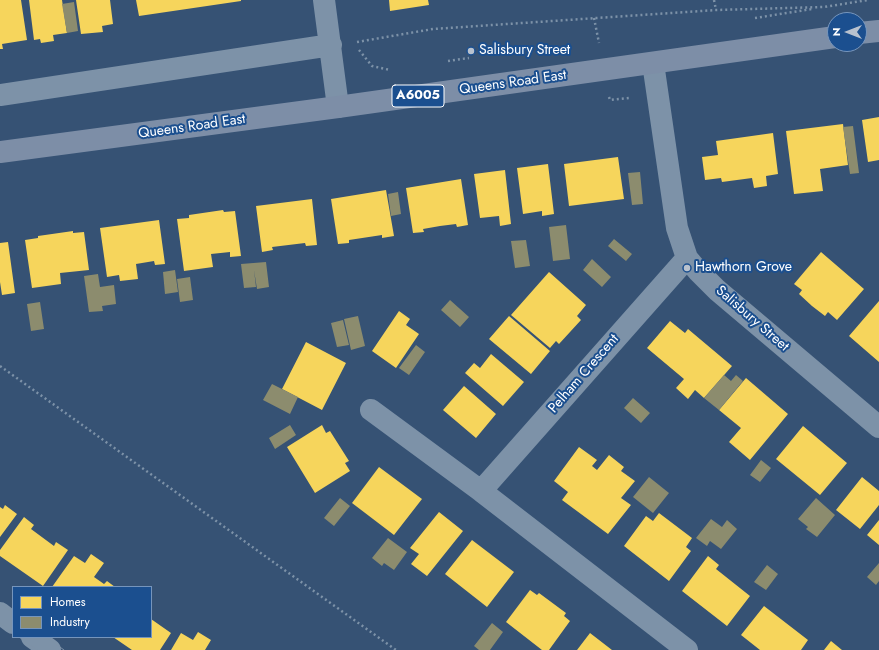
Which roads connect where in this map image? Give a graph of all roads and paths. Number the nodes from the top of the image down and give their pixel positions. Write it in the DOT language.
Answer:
graph roads {
  1 [pos="324,0"];
  2 [pos="714,0"];
  3 [pos="868,0"];
  4 [pos="824,7"];
  5 [pos="716,10"];
  6 [pos="747,19"];
  7 [pos="879,31"];
  8 [pos="867,32"];
  9 [pos="827,38"];
  10 [pos="606,41"];
  11 [pos="592,43"];
  12 [pos="331,45"];
  13 [pos="471,58"];
  14 [pos="441,62"];
  15 [pos="653,63"];
  16 [pos="396,69"];
  17 [pos="0,94"];
  18 [pos="338,107"];
  19 [pos="0,152"];
  20 [pos="687,258"];
  21 [pos="0,366"];
  22 [pos="371,410"];
  23 [pos="879,426"];
  24 [pos="481,491"];
  25 [pos="0,613"];
  26 [pos="12,622"];
  27 [pos="33,638"];
  28 [pos="50,650"];
  29 [pos="396,650"];
  30 [pos="687,650"];
  1 -- 12 [label="street"];
  2 -- 5 [label="path"];
  3 -- 4 [label="path"];
  4 -- 5 [label="path"];
  4 -- 6 [label="path"];
  5 -- 16 [label="path"];
  7 -- 8 [label="main road"];
  9 -- 15 [label="main road, Queens Road East / A6005"];
  10 -- 11 [label="path"];
  12 -- 17 [label="street"];
  12 -- 18 [label="street"];
  13 -- 14 [label="path"];
  15 -- 18 [label="main road, Queens Road East / A6005"];
  15 -- 20 [label="street, Salisbury Street"];
  18 -- 19 [label="main road, Queens Road East / A6005"];
  20 -- 23 [label="street, Salisbury Street"];
  20 -- 24 [label="street, Pelham Crescent"];
  21 -- 29 [label="path"];
  22 -- 24 [label="street"];
  24 -- 30 [label="street"];
  25 -- 26 [label="street"];
  27 -- 28 [label="street"];
}
